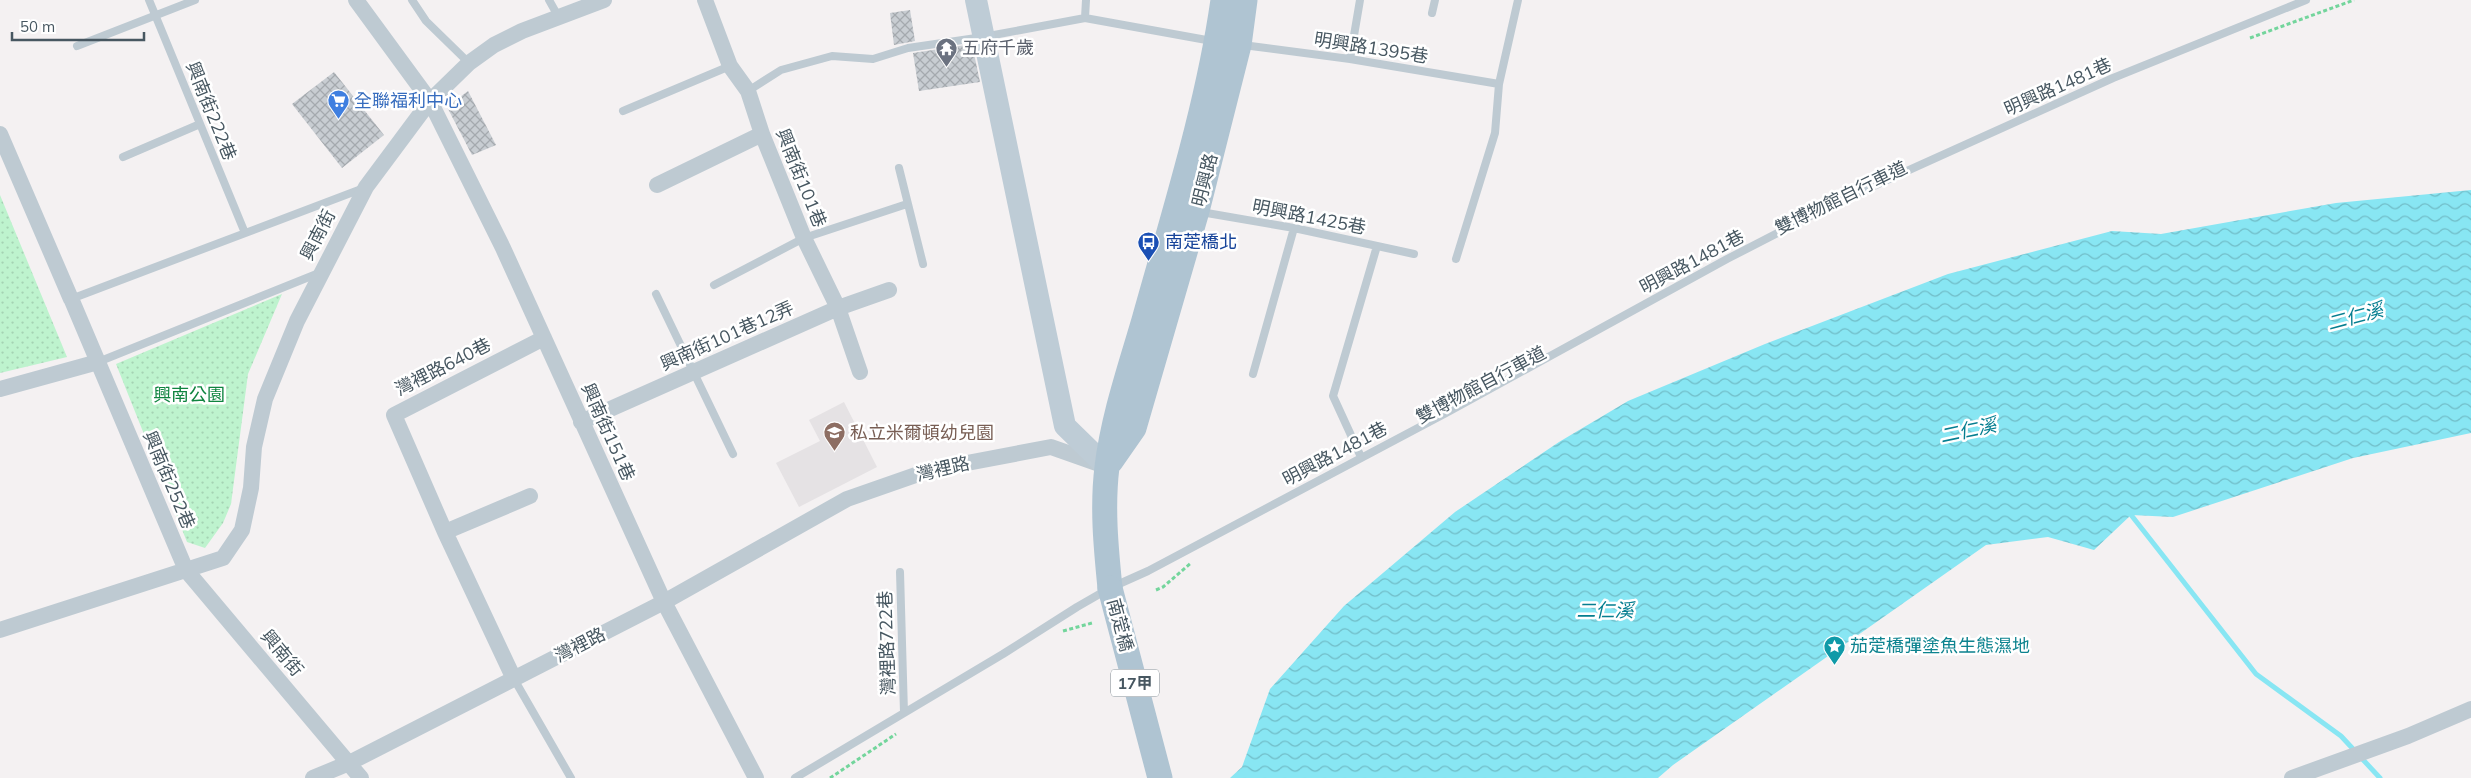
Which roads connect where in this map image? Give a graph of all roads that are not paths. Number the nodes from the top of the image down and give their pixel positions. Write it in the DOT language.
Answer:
graph roads {
  1 [pos="149,0"];
  2 [pos="195,0"];
  3 [pos="356,0"];
  4 [pos="412,0"];
  5 [pos="550,0"];
  6 [pos="604,0"];
  7 [pos="705,0"];
  8 [pos="976,0"];
  9 [pos="1086,0"];
  10 [pos="1223,0"];
  11 [pos="1245,0"];
  12 [pos="1360,0"];
  13 [pos="1435,0"];
  14 [pos="1518,0"];
  15 [pos="2306,0"];
  16 [pos="1432,13"];
  17 [pos="155,16"];
  18 [pos="558,16"];
  19 [pos="1085,18"];
  20 [pos="983,37"];
  21 [pos="1228,43"];
  22 [pos="76,46"];
  23 [pos="1350,59"];
  24 [pos="469,63"];
  25 [pos="730,66"];
  26 [pos="1498,84"];
  27 [pos="748,91"];
  28 [pos="430,100"];
  29 [pos="623,111"];
  30 [pos="200,124"];
  31 [pos="0,134"];
  32 [pos="762,134"];
  33 [pos="123,157"];
  34 [pos="899,168"];
  35 [pos="657,185"];
  36 [pos="366,187"];
  37 [pos="907,204"];
  38 [pos="1197,211"];
  39 [pos="1294,228"];
  40 [pos="245,233"];
  41 [pos="804,238"];
  42 [pos="1376,246"];
  43 [pos="1414,254"];
  44 [pos="1456,259"];
  45 [pos="923,264"];
  46 [pos="322,272"];
  47 [pos="714,285"];
  48 [pos="889,290"];
  49 [pos="656,294"];
  50 [pos="70,297"];
  51 [pos="838,308"];
  52 [pos="544,338"];
  53 [pos="98,362"];
  54 [pos="696,372"];
  55 [pos="860,372"];
  56 [pos="1253,374"];
  57 [pos="0,389"];
  58 [pos="582,422"];
  59 [pos="733,454"];
  60 [pos="1361,457"];
  61 [pos="1107,467"];
  62 [pos="530,496"];
  63 [pos="445,532"];
  64 [pos="186,570"];
  65 [pos="900,572"];
  66 [pos="1110,588"];
  67 [pos="664,602"];
  68 [pos="0,630"];
  69 [pos="514,679"];
  70 [pos="2471,709"];
  71 [pos="904,713"];
  72 [pos="348,763"];
  73 [pos="313,778"];
  74 [pos="361,778"];
  75 [pos="570,778"];
  76 [pos="756,778"];
  77 [pos="795,778"];
  78 [pos="1160,778"];
  79 [pos="2292,778"];
  1 -- 17 [label="lane, 興南街222巷"];
  2 -- 17 [label="lane"];
  3 -- 28 [label="street, 興南街151巷"];
  4 -- 24 [label="lane"];
  5 -- 18 [label="lane"];
  6 -- 18 [label="street, 興南街"];
  7 -- 25 [label="street, 興南街101巷"];
  8 -- 20 [label="street"];
  9 -- 19 [label="lane"];
  10 -- 21 [label="main road, 明興路 / 17甲"];
  11 -- 21 [label="main road, 明興路 / 17甲"];
  12 -- 23 [label="lane"];
  13 -- 16 [label="lane"];
  14 -- 26 [label="lane"];
  15 -- 60 [label="lane, 明興路1481巷"];
  17 -- 22 [label="lane"];
  17 -- 30 [label="lane, 興南街222巷"];
  18 -- 24 [label="street, 興南街"];
  19 -- 20 [label="lane"];
  19 -- 21 [label="lane, 明興路1395巷"];
  20 -- 27 [label="lane"];
  20 -- 61 [label="street"];
  21 -- 23 [label="lane, 明興路1395巷"];
  21 -- 38 [label="main road, 明興路 / 17甲"];
  21 -- 61 [label="main road, 明興路 / 17甲"];
  23 -- 26 [label="lane, 明興路1395巷"];
  24 -- 28 [label="street, 興南街"];
  25 -- 27 [label="street, 興南街101巷"];
  25 -- 29 [label="lane"];
  26 -- 44 [label="lane"];
  27 -- 32 [label="street, 興南街101巷"];
  28 -- 36 [label="street, 興南街"];
  28 -- 52 [label="street, 興南街151巷"];
  30 -- 33 [label="lane"];
  30 -- 40 [label="lane, 興南街222巷"];
  31 -- 50 [label="street, 興南街252巷"];
  32 -- 35 [label="street"];
  32 -- 41 [label="street, 興南街101巷"];
  34 -- 37 [label="lane"];
  36 -- 40 [label="lane"];
  36 -- 46 [label="street, 興南街"];
  37 -- 41 [label="lane"];
  37 -- 45 [label="lane"];
  38 -- 39 [label="lane, 明興路1425巷"];
  38 -- 61 [label="main road, 明興路 / 17甲"];
  39 -- 42 [label="lane, 明興路1425巷"];
  39 -- 56 [label="lane"];
  40 -- 50 [label="lane"];
  41 -- 47 [label="lane"];
  41 -- 51 [label="street, 興南街101巷"];
  42 -- 43 [label="lane, 明興路1425巷"];
  42 -- 60 [label="lane"];
  46 -- 53 [label="lane"];
  46 -- 64 [label="street, 興南街"];
  48 -- 51 [label="street, 興南街101巷12弄"];
  49 -- 54 [label="lane"];
  50 -- 53 [label="street, 興南街252巷"];
  51 -- 54 [label="street, 興南街101巷12弄"];
  51 -- 55 [label="street, 興南街101巷"];
  52 -- 58 [label="street, 興南街151巷"];
  52 -- 63 [label="street, 灣裡路640巷"];
  53 -- 57 [label="street"];
  53 -- 64 [label="street, 興南街252巷"];
  54 -- 58 [label="street, 興南街101巷12弄"];
  54 -- 59 [label="lane"];
  58 -- 67 [label="street, 興南街151巷"];
  60 -- 66 [label="lane, 明興路1481巷"];
  61 -- 66 [label="main road, 明興路 / 17甲"];
  61 -- 67 [label="street, 灣裡路"];
  62 -- 63 [label="street"];
  63 -- 69 [label="street, 灣裡路640巷"];
  64 -- 68 [label="street, 興南街"];
  64 -- 72 [label="street, 興南街"];
  65 -- 71 [label="lane, 灣裡路722巷"];
  66 -- 71 [label="lane"];
  66 -- 78 [label="main road, 南萣橋 / 17甲, bridge"];
  67 -- 69 [label="street, 灣裡路"];
  67 -- 76 [label="street, 興南街151巷"];
  69 -- 72 [label="street, 灣裡路"];
  69 -- 75 [label="lane"];
  70 -- 79 [label="street"];
  71 -- 77 [label="lane"];
  72 -- 73 [label="street"];
  72 -- 74 [label="street, 興南街"];
}
